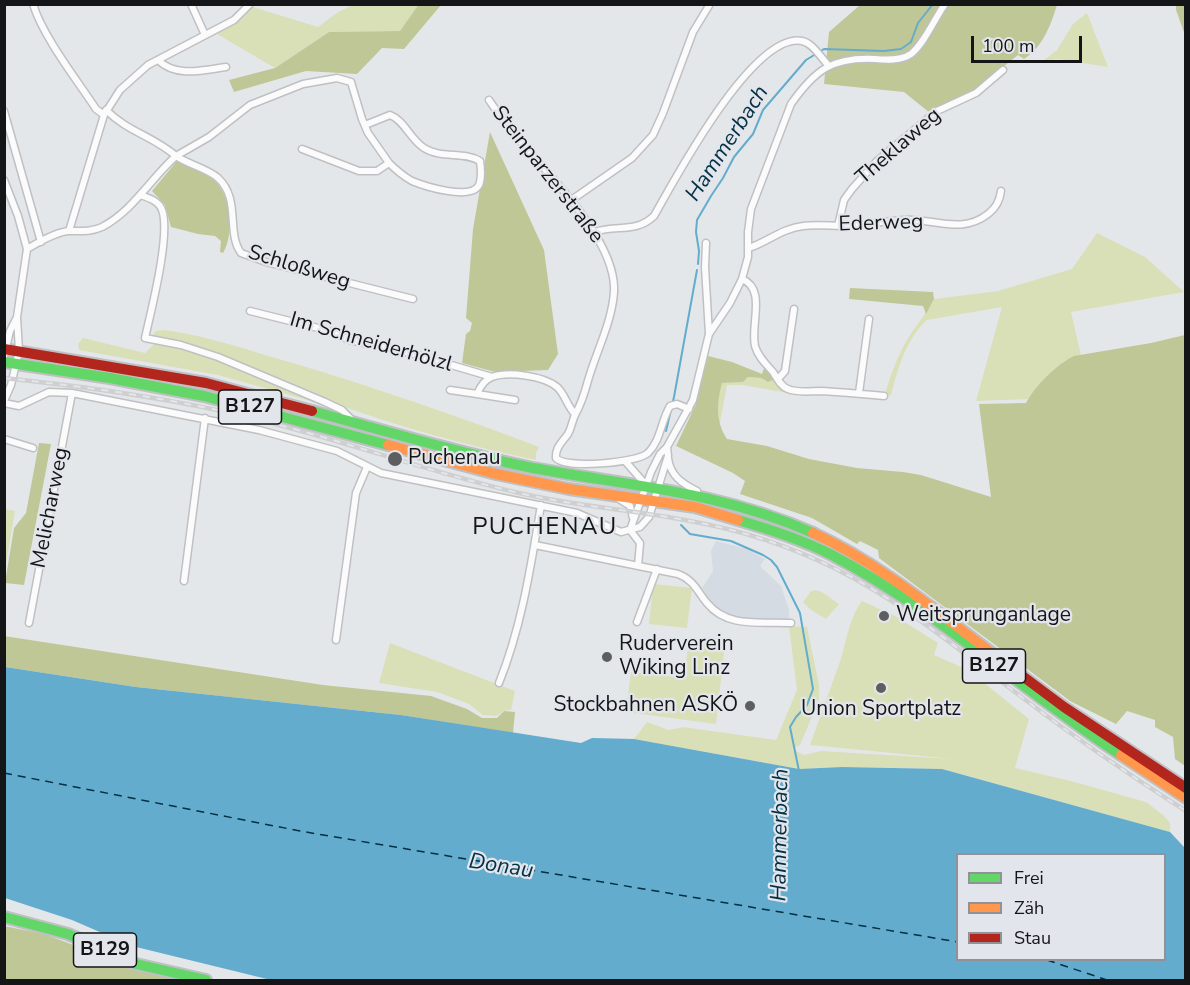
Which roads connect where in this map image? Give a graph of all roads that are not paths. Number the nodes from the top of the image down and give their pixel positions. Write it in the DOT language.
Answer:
graph roads {
  1 [pos="33,4"];
  2 [pos="191,4"];
  3 [pos="250,4"];
  4 [pos="710,4"];
  5 [pos="945,4"];
  6 [pos="205,35"];
  7 [pos="158,60"];
  8 [pos="829,66"];
  9 [pos="226,67"];
  10 [pos="1003,70"];
  11 [pos="489,100"];
  12 [pos="4,111"];
  13 [pos="105,113"];
  14 [pos="365,125"];
  15 [pos="302,149"];
  16 [pos="176,156"];
  17 [pos="389,163"];
  18 [pos="4,180"];
  19 [pos="1001,191"];
  20 [pos="140,195"];
  21 [pos="570,201"];
  22 [pos="838,226"];
  23 [pos="69,231"];
  24 [pos="595,232"];
  25 [pos="41,242"];
  26 [pos="706,243"];
  27 [pos="748,248"];
  28 [pos="27,249"];
  29 [pos="742,279"];
  30 [pos="413,299"];
  31 [pos="794,309"];
  32 [pos="250,310"];
  33 [pos="17,317"];
  34 [pos="869,319"];
  35 [pos="710,334"];
  36 [pos="5,351"];
  37 [pos="19,351"];
  38 [pos="4,362"];
  39 [pos="16,364"];
  40 [pos="492,377"];
  41 [pos="778,379"];
  42 [pos="450,390"];
  43 [pos="72,393"];
  44 [pos="859,393"];
  45 [pos="477,394"];
  46 [pos="885,396"];
  47 [pos="514,400"];
  48 [pos="4,402"];
  49 [pos="689,409"];
  50 [pos="575,414"];
  51 [pos="205,418"];
  52 [pos="354,422"];
  53 [pos="4,439"];
  54 [pos="668,447"];
  55 [pos="33,448"];
  56 [pos="668,456"];
  57 [pos="625,461"];
  58 [pos="582,464"];
  59 [pos="368,467"];
  60 [pos="571,475"];
  61 [pos="652,486"];
  62 [pos="613,495"];
  63 [pos="709,497"];
  64 [pos="642,498"];
  65 [pos="654,500"];
  66 [pos="541,505"];
  67 [pos="633,520"];
  68 [pos="630,530"];
  69 [pos="535,545"];
  70 [pos="638,566"];
  71 [pos="657,569"];
  72 [pos="184,581"];
  73 [pos="637,622"];
  74 [pos="29,623"];
  75 [pos="791,623"];
  76 [pos="336,640"];
  77 [pos="499,683"];
  78 [pos="1185,788"];
  79 [pos="1185,798"];
  80 [pos="4,917"];
  81 [pos="206,981"];
  1 -- 13 [label="street"];
  2 -- 6 [label="street"];
  3 -- 6 [label="street"];
  4 -- 21 [label="street"];
  5 -- 8 [label="street"];
  6 -- 7 [label="street"];
  7 -- 9 [label="street"];
  7 -- 13 [label="street"];
  8 -- 24 [label="street"];
  8 -- 27 [label="street"];
  10 -- 22 [label="street, Theklaweg"];
  11 -- 21 [label="street, Steinparzerstraße"];
  12 -- 25 [label="street"];
  13 -- 16 [label="street"];
  13 -- 23 [label="street"];
  14 -- 16 [label="street"];
  14 -- 17 [label="street"];
  14 -- 17 [label="street"];
  15 -- 17 [label="street"];
  16 -- 20 [label="street"];
  16 -- 30 [label="street, Schloßweg"];
  18 -- 28 [label="street"];
  19 -- 22 [label="street, Ederweg"];
  20 -- 23 [label="street"];
  20 -- 52 [label="street"];
  21 -- 24 [label="street, Steinparzerstraße"];
  22 -- 27 [label="street, Ederweg"];
  23 -- 25 [label="street"];
  24 -- 50 [label="street, Steinparzerstraße"];
  25 -- 28 [label="street"];
  26 -- 35 [label="street"];
  27 -- 29 [label="street"];
  28 -- 33 [label="street"];
  29 -- 35 [label="street"];
  29 -- 41 [label="street"];
  31 -- 41 [label="street"];
  32 -- 40 [label="street, Im Schneiderhölzl"];
  33 -- 36 [label="street"];
  33 -- 37 [label="street"];
  34 -- 44 [label="street"];
  35 -- 49 [label="street"];
  36 -- 37 [label="main road, B127"];
  37 -- 39 [label="street"];
  37 -- 52 [label="main road, B127"];
  38 -- 39 [label="main road, B127"];
  39 -- 48 [label="street"];
  39 -- 62 [label="main road, B127"];
  40 -- 45 [label="street"];
  40 -- 50 [label="street, Im Schneiderhölzl"];
  41 -- 44 [label="street"];
  42 -- 45 [label="street, Im Schneiderhölzl"];
  43 -- 48 [label="street"];
  43 -- 51 [label="street"];
  43 -- 74 [label="street, Melicharweg"];
  44 -- 46 [label="street"];
  45 -- 47 [label="street, Im Schneiderhölzl"];
  49 -- 54 [label="street"];
  49 -- 57 [label="street"];
  50 -- 58 [label="street, Steinparzerstraße"];
  51 -- 59 [label="street"];
  51 -- 72 [label="street"];
  52 -- 60 [label="main road, B127"];
  53 -- 55 [label="street"];
  54 -- 56 [label="street"];
  54 -- 61 [label="street"];
  56 -- 61 [label="street"];
  56 -- 63 [label="street"];
  57 -- 58 [label="street"];
  57 -- 61 [label="street"];
  58 -- 60 [label="street"];
  59 -- 66 [label="street"];
  59 -- 76 [label="street"];
  60 -- 61 [label="main road, B127"];
  61 -- 63 [label="main road, B127"];
  61 -- 64 [label="street"];
  61 -- 65 [label="street"];
  62 -- 64 [label="main road, B127"];
  62 -- 67 [label="street"];
  63 -- 78 [label="main road, B127"];
  64 -- 65 [label="main road, B127"];
  64 -- 67 [label="street"];
  65 -- 68 [label="street"];
  65 -- 79 [label="main road, B127"];
  66 -- 68 [label="street"];
  66 -- 69 [label="street"];
  67 -- 68 [label="street"];
  68 -- 70 [label="street"];
  69 -- 70 [label="street"];
  69 -- 77 [label="street"];
  70 -- 71 [label="street"];
  71 -- 73 [label="street"];
  71 -- 75 [label="street"];
  80 -- 81 [label="main road, B129"];
}
